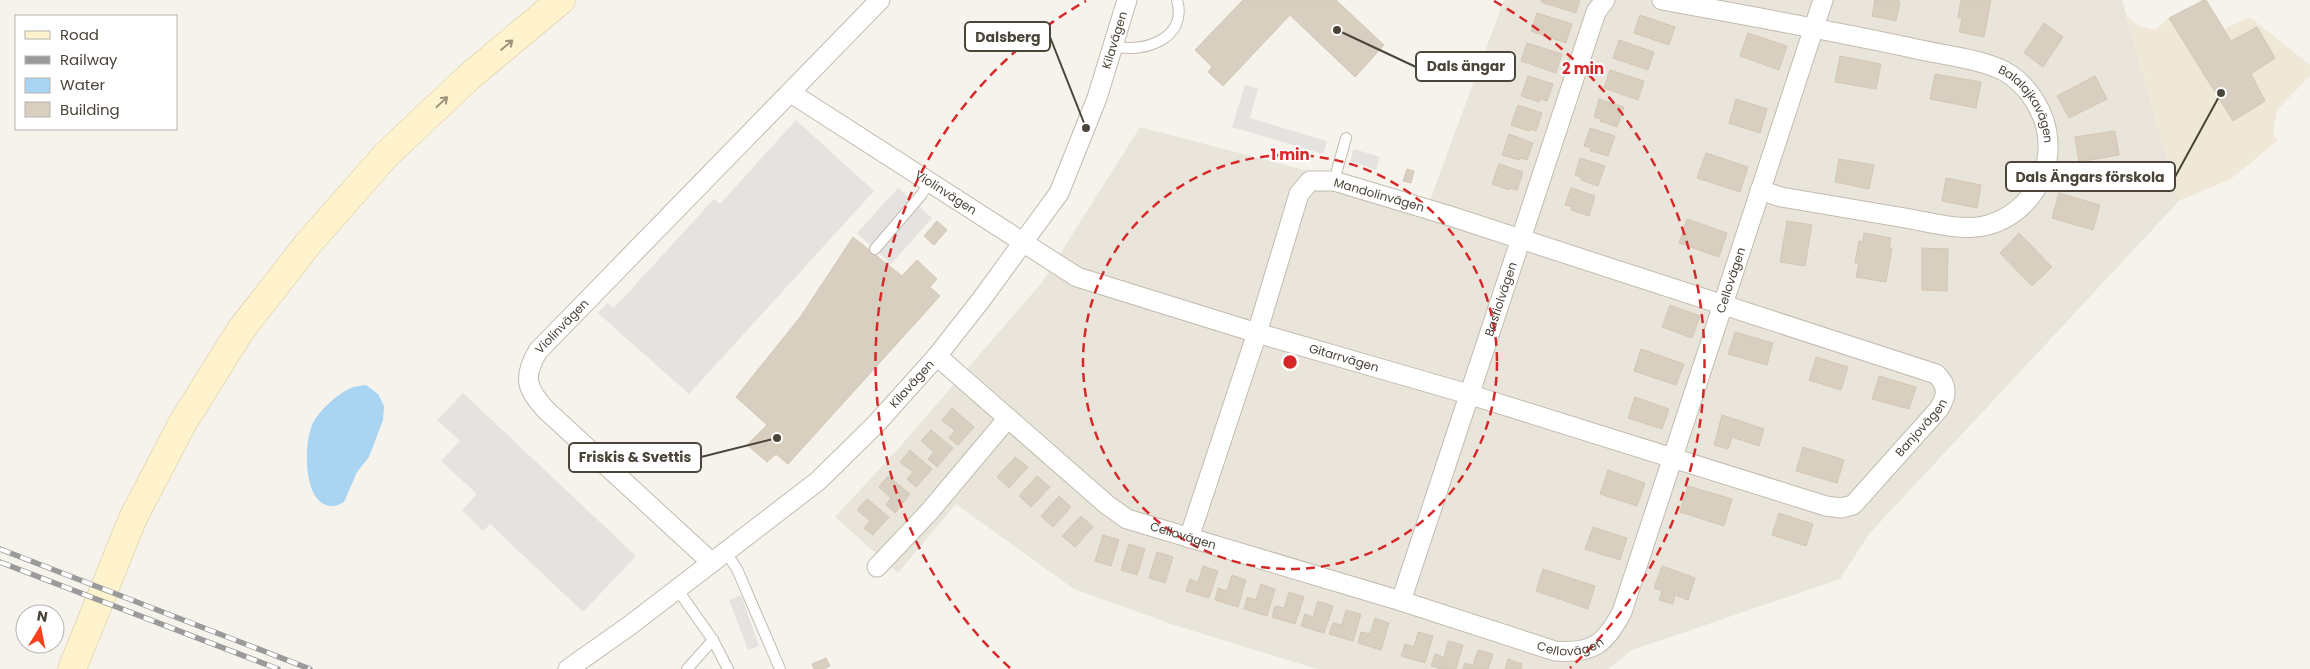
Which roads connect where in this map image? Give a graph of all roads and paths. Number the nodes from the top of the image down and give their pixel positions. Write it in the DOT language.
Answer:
graph roads {
  1 [pos="531,0"];
  2 [pos="561,0"];
  3 [pos="880,0"];
  4 [pos="1127,0"];
  5 [pos="1177,0"];
  6 [pos="1605,0"];
  7 [pos="1662,0"];
  8 [pos="1823,0"];
  9 [pos="1814,27"];
  10 [pos="1114,46"];
  11 [pos="790,93"];
  12 [pos="1346,138"];
  13 [pos="1334,181"];
  14 [pos="928,183"];
  15 [pos="1760,190"];
  16 [pos="1520,239"];
  17 [pos="1023,244"];
  18 [pos="874,248"];
  19 [pos="1722,305"];
  20 [pos="1257,333"];
  21 [pos="937,356"];
  22 [pos="1468,394"];
  23 [pos="1008,418"];
  24 [pos="1671,457"];
  25 [pos="1188,538"];
  26 [pos="718,556"];
  27 [pos="877,567"];
  28 [pos="677,589"];
  29 [pos="1401,601"];
  30 [pos="712,640"];
  31 [pos="54,669"];
  32 [pos="72,669"];
  33 [pos="568,669"];
  34 [pos="687,669"];
  35 [pos="728,669"];
  36 [pos="780,669"];
  1 -- 31 [label="main road"];
  32 -- 2 [label="main road, one-way"];
  3 -- 11 [label="street, Violinvägen"];
  4 -- 10 [label="street, Kilavägen"];
  5 -- 10 [label="lane"];
  6 -- 16 [label="street, Basfiolvägen"];
  7 -- 9 [label="street"];
  8 -- 9 [label="street, Cellovägen"];
  9 -- 15 [label="street, Cellovägen"];
  9 -- 15 [label="street, Balalajkavägen"];
  10 -- 17 [label="street, Kilavägen"];
  11 -- 14 [label="street, Violinvägen"];
  11 -- 26 [label="street, Violinvägen"];
  12 -- 13 [label="lane"];
  13 -- 16 [label="street, Mandolinvägen"];
  13 -- 20 [label="street, Mandolinvägen"];
  14 -- 17 [label="street, Violinvägen"];
  14 -- 18 [label="lane"];
  15 -- 19 [label="street, Cellovägen"];
  16 -- 19 [label="street, Mandolinvägen"];
  16 -- 22 [label="street, Basfiolvägen"];
  17 -- 20 [label="street, Gitarrvägen"];
  17 -- 21 [label="street, Kilavägen"];
  19 -- 24 [label="street, Cellovägen"];
  19 -- 24 [label="street, Banjovägen"];
  20 -- 22 [label="street, Gitarrvägen"];
  20 -- 25 [label="street, Mandolinvägen"];
  21 -- 23 [label="street, Cellovägen"];
  21 -- 26 [label="street, Kilavägen"];
  22 -- 24 [label="street, Gitarrvägen"];
  22 -- 29 [label="street, Basfiolvägen"];
  23 -- 25 [label="street, Cellovägen"];
  23 -- 27 [label="street"];
  24 -- 29 [label="street, Cellovägen"];
  25 -- 29 [label="street, Cellovägen"];
  26 -- 28 [label="street, Kilavägen"];
  26 -- 36 [label="lane"];
  28 -- 30 [label="lane"];
  28 -- 33 [label="street, Kilavägen"];
  30 -- 34 [label="lane"];
  30 -- 35 [label="lane"];
}
